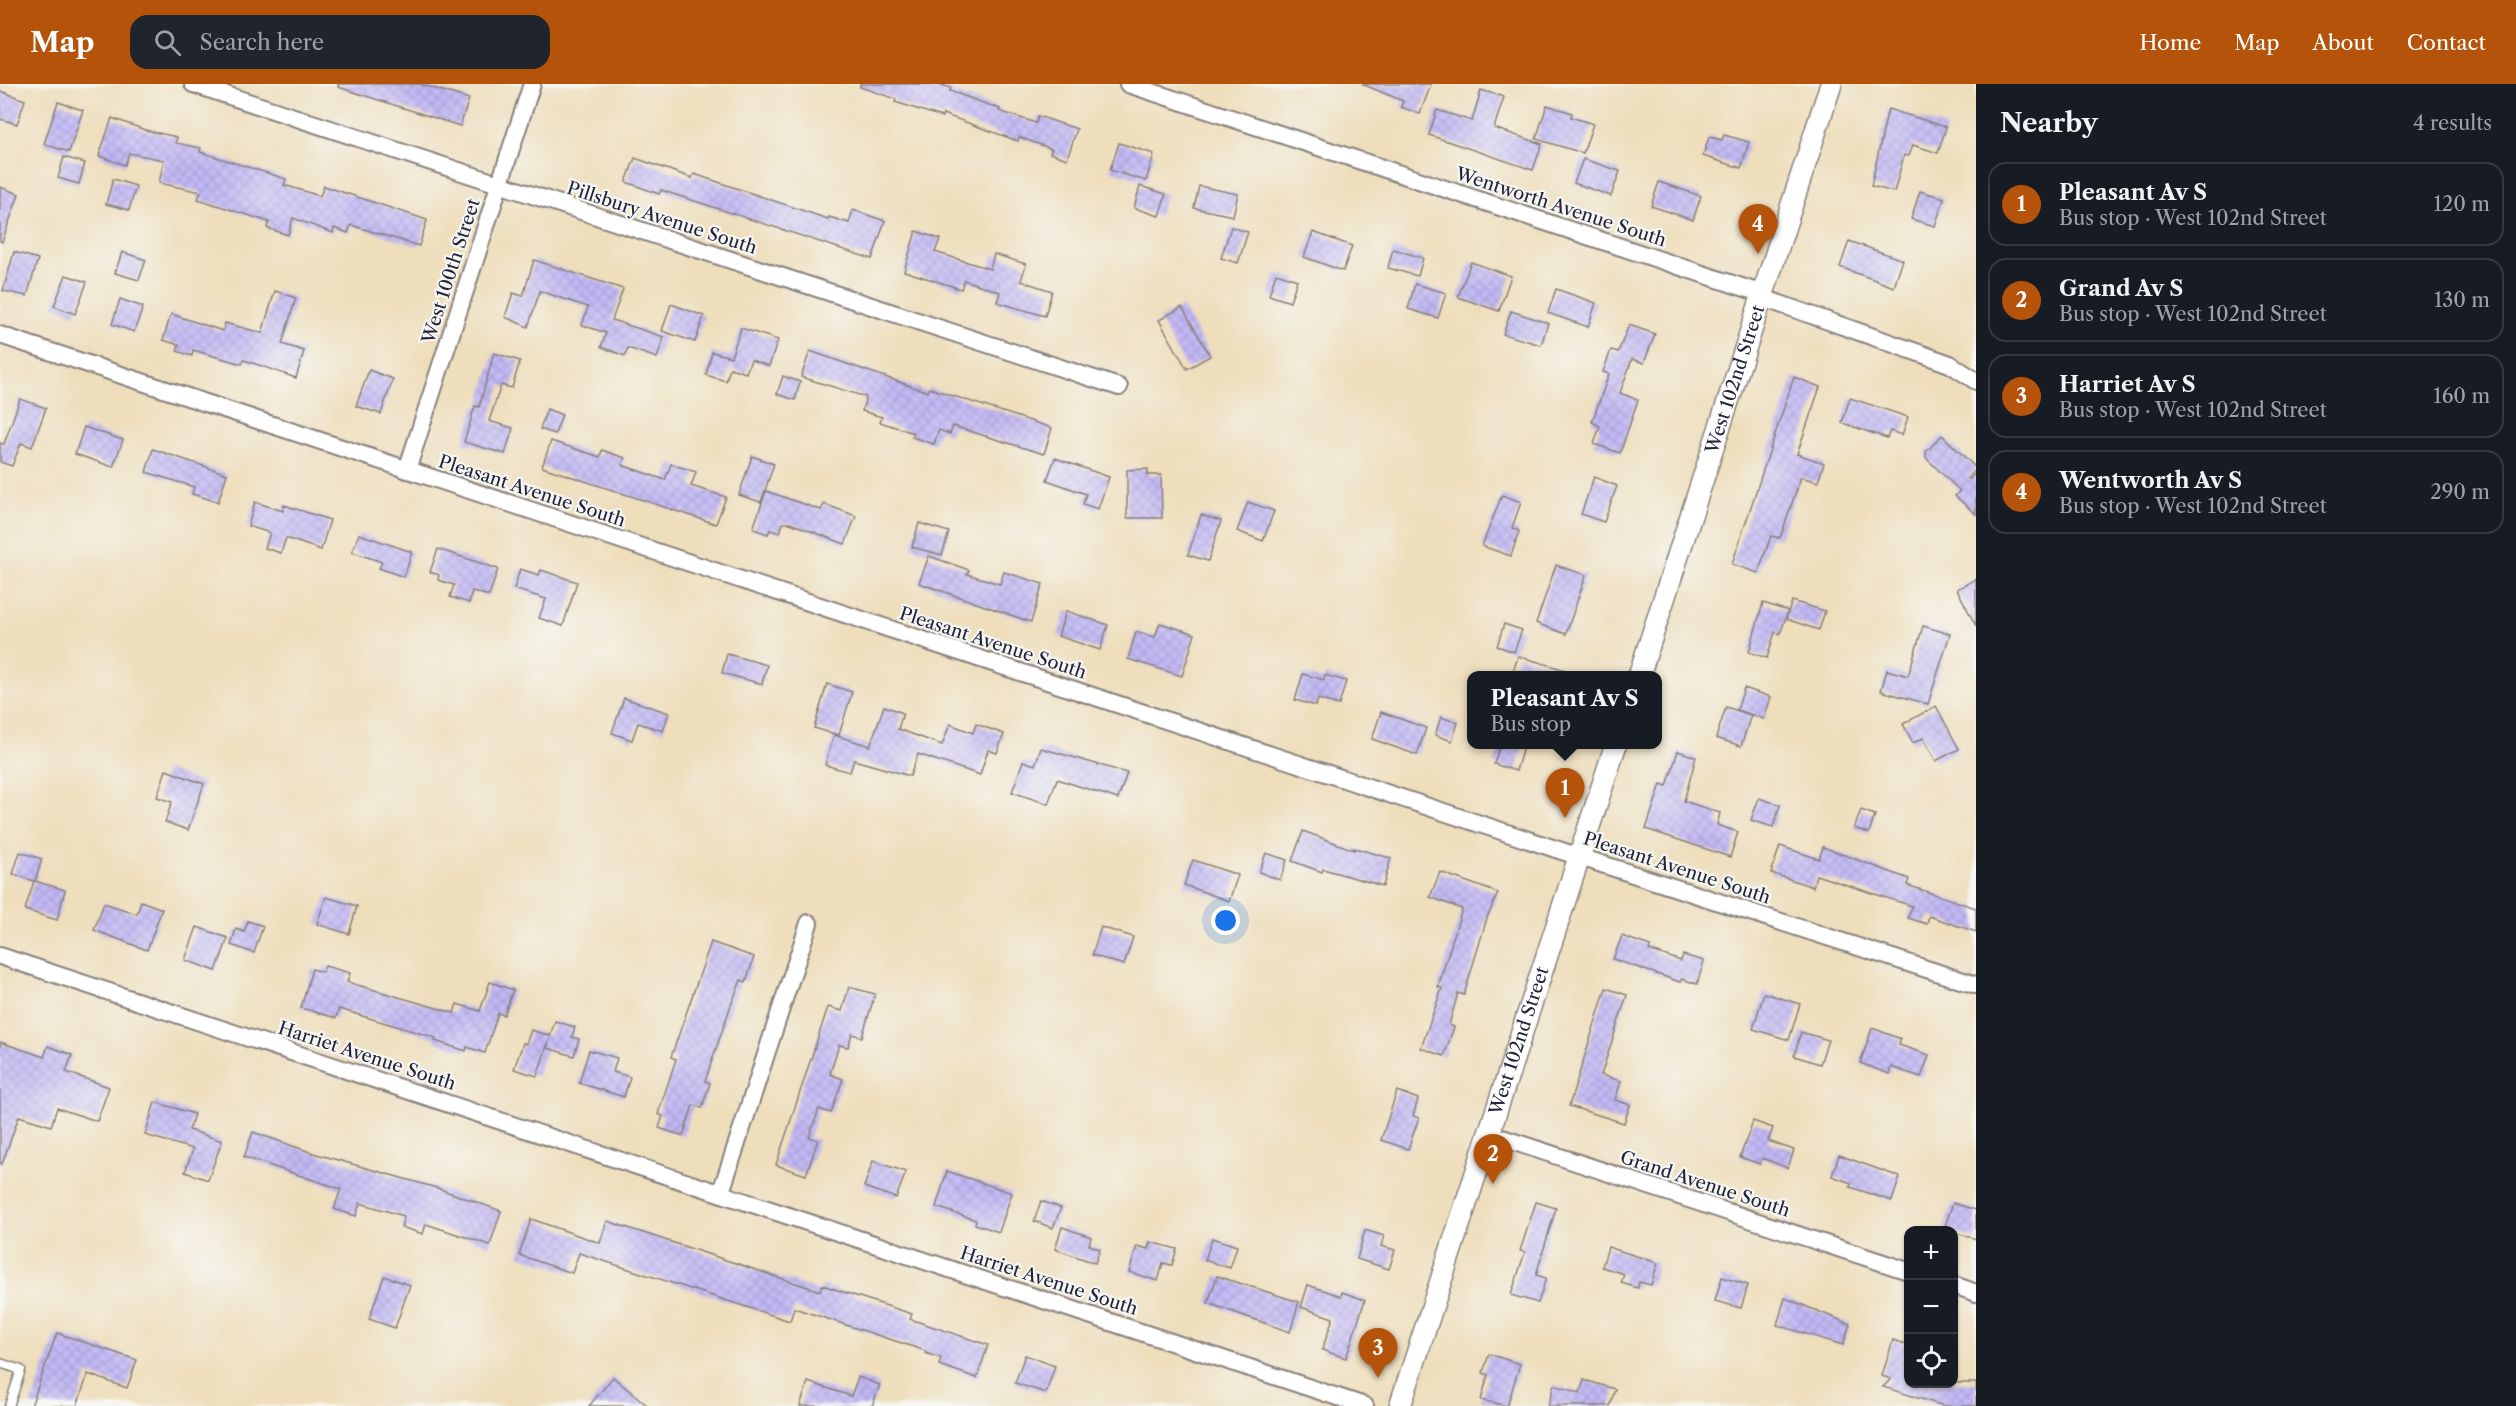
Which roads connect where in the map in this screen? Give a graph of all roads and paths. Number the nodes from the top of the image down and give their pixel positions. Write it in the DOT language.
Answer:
graph roads {
  1 [pos="194,84"];
  2 [pos="532,84"];
  3 [pos="1128,84"];
  4 [pos="1831,84"];
  5 [pos="499,186"];
  6 [pos="1763,294"];
  7 [pos="0,335"];
  8 [pos="1976,381"];
  9 [pos="1119,387"];
  10 [pos="407,470"];
  11 [pos="1640,671"];
  12 [pos="1614,749"];
  13 [pos="1580,857"];
  14 [pos="809,923"];
  15 [pos="0,956"];
  16 [pos="1976,985"];
  17 [pos="1490,1134"];
  18 [pos="721,1192"];
  19 [pos="1904,1270"];
  20 [pos="1958,1288"];
  21 [pos="1976,1293"];
  22 [pos="0,1363"];
  23 [pos="9,1406"];
  24 [pos="1365,1406"];
  25 [pos="1400,1406"];
  1 -- 5 [label="street, Pillsbury Avenue South"];
  2 -- 5 [label="street, West 100th Street"];
  3 -- 6 [label="street, Wentworth Avenue South"];
  4 -- 6 [label="street, West 102nd Street"];
  5 -- 9 [label="street, Pillsbury Avenue South"];
  5 -- 10 [label="street, West 100th Street"];
  6 -- 8 [label="street, Wentworth Avenue South"];
  6 -- 11 [label="street, West 102nd Street"];
  7 -- 10 [label="street, Pleasant Avenue South"];
  10 -- 13 [label="street, Pleasant Avenue South"];
  12 -- 13 [label="street, West 102nd Street"];
  13 -- 16 [label="street, Pleasant Avenue South"];
  13 -- 17 [label="street, West 102nd Street"];
  14 -- 18 [label="street"];
  15 -- 18 [label="street, Harriet Avenue South"];
  17 -- 19 [label="street, Grand Avenue South"];
  17 -- 25 [label="street, West 102nd Street"];
  18 -- 24 [label="street, Harriet Avenue South"];
  20 -- 21 [label="street"];
  22 -- 23 [label="lane"];
}
